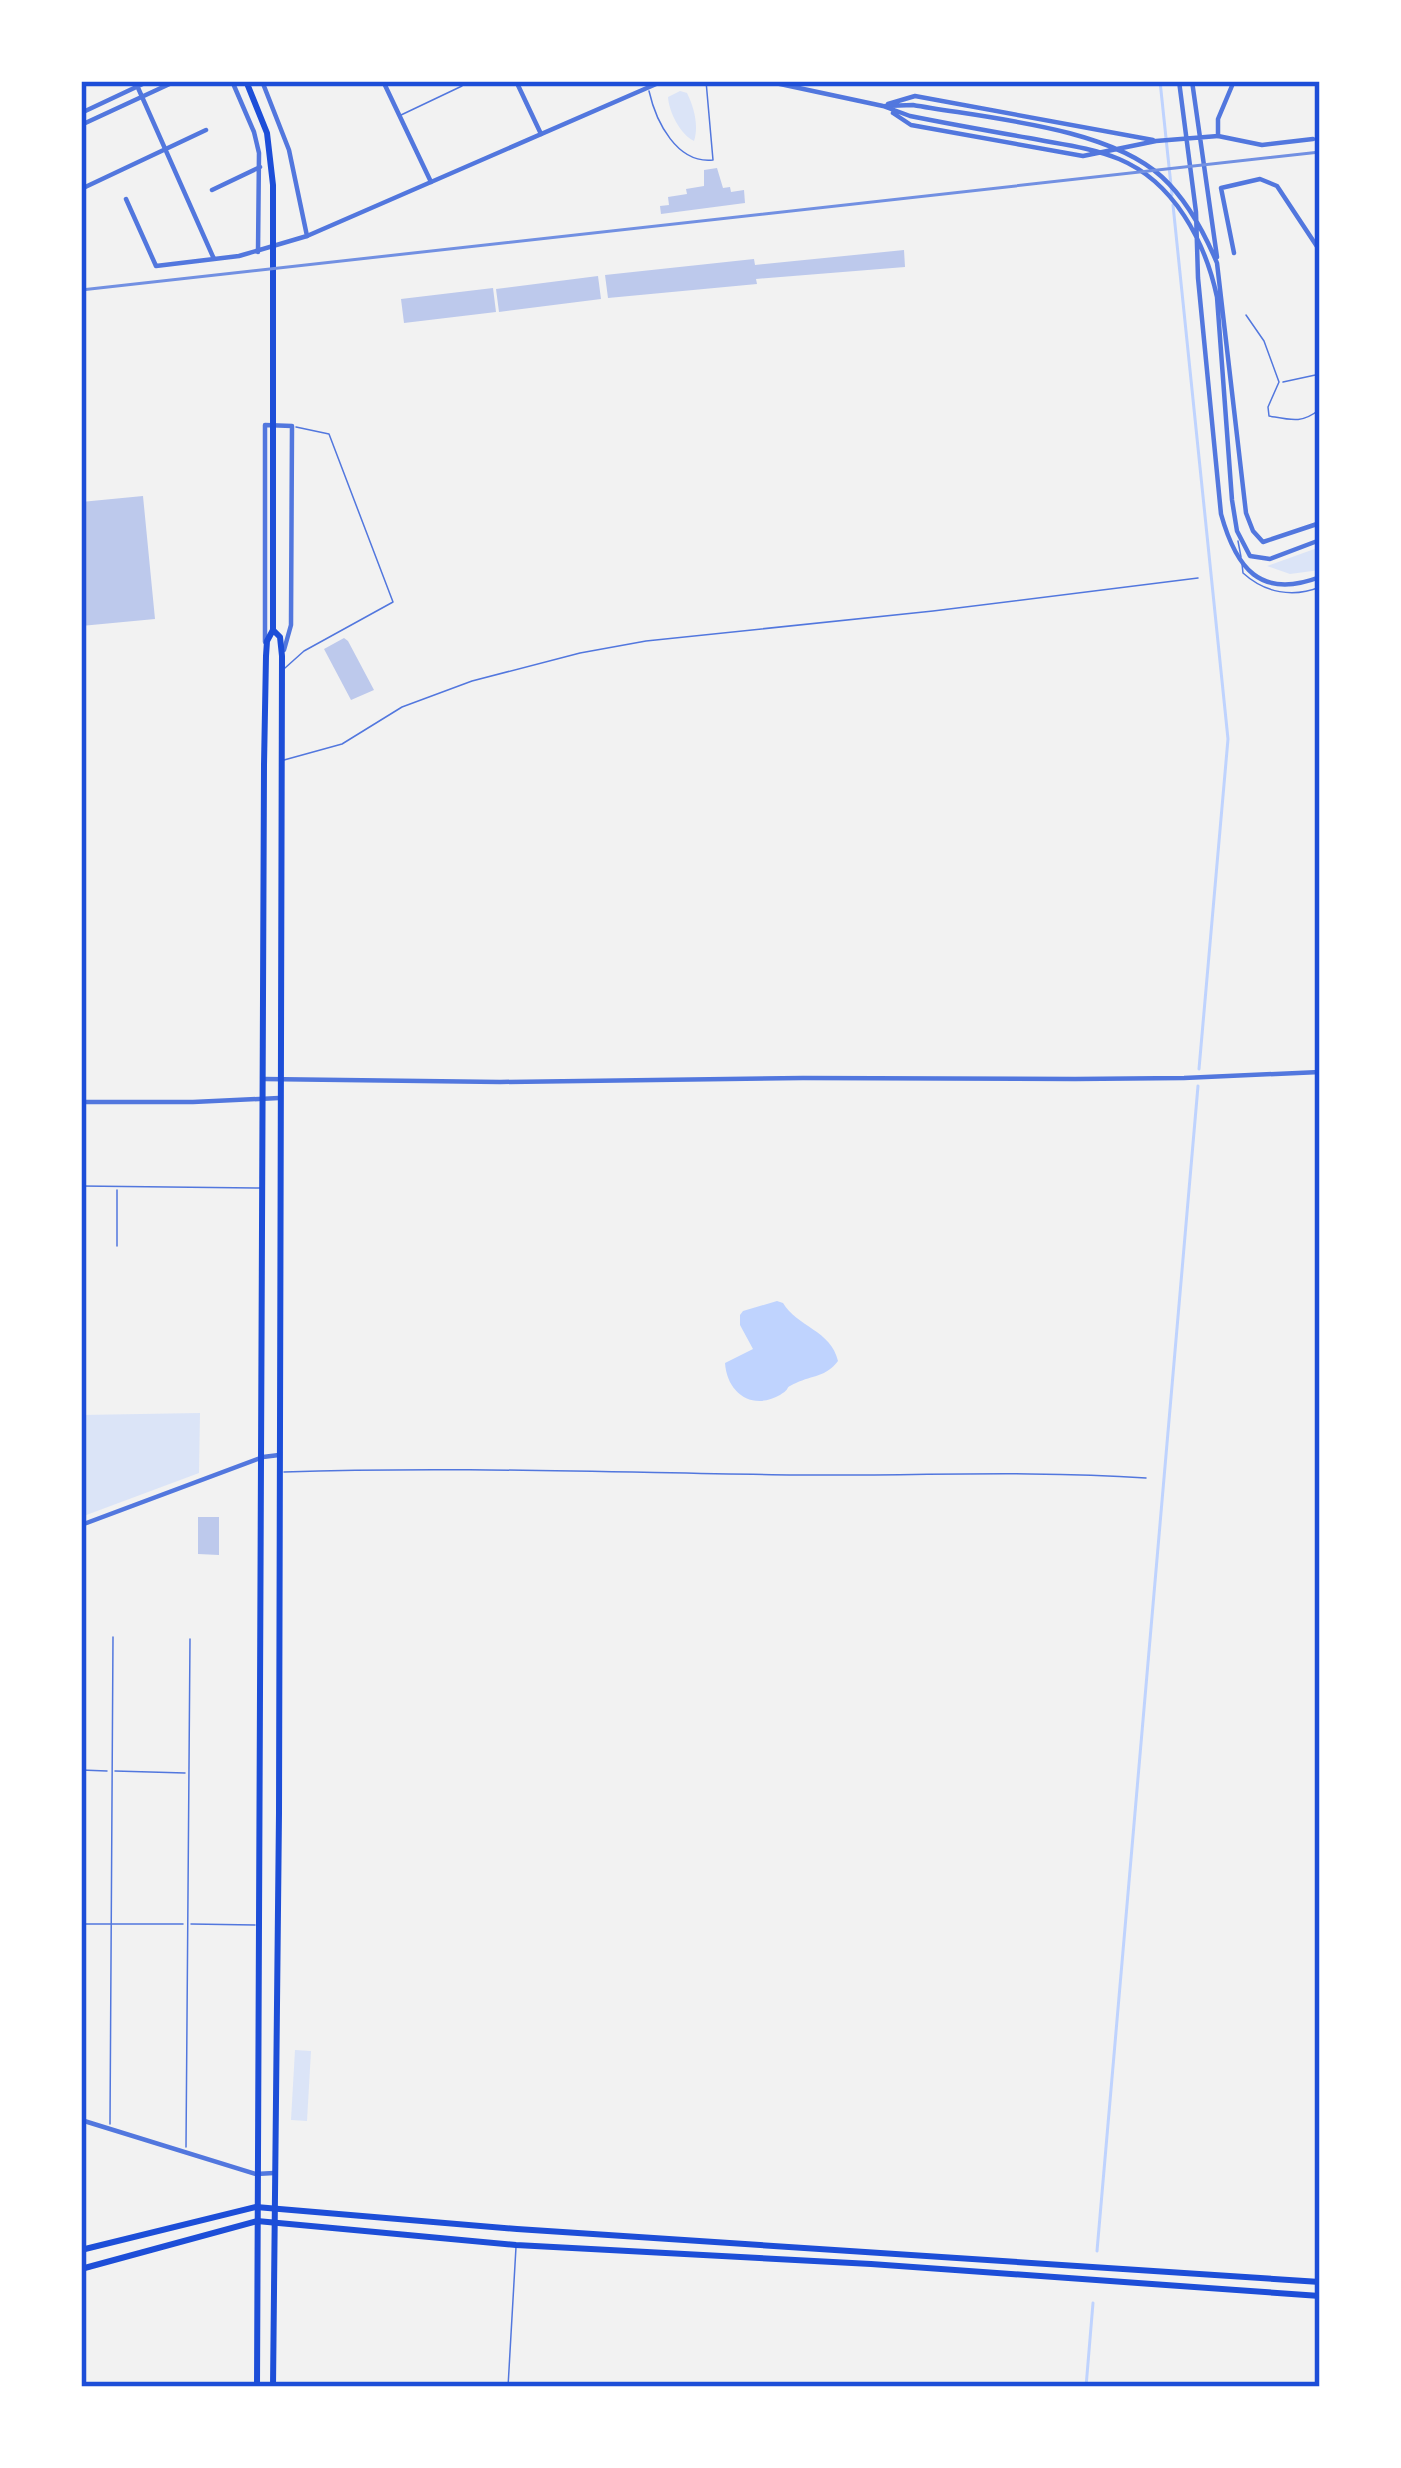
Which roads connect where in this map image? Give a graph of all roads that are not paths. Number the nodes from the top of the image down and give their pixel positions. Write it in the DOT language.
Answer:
graph roads {
  1 [pos="149,81"];
  2 [pos="176,81"];
  3 [pos="232,81"];
  4 [pos="246,81"];
  5 [pos="262,81"];
  6 [pos="383,81"];
  7 [pos="516,81"];
  8 [pos="663,81"];
  9 [pos="706,81"];
  10 [pos="766,81"];
  11 [pos="1179,81"];
  12 [pos="1192,81"];
  13 [pos="1234,81"];
  14 [pos="136,84"];
  15 [pos="646,84"];
  16 [pos="462,86"];
  17 [pos="142,97"];
  18 [pos="883,106"];
  19 [pos="81,113"];
  20 [pos="400,116"];
  21 [pos="81,125"];
  22 [pos="206,130"];
  23 [pos="541,134"];
  24 [pos="1109,134"];
  25 [pos="1218,136"];
  26 [pos="1313,140"];
  27 [pos="1156,141"];
  28 [pos="167,149"];
  29 [pos="1113,150"];
  30 [pos="260,166"];
  31 [pos="431,182"];
  32 [pos="81,189"];
  33 [pos="212,190"];
  34 [pos="125,199"];
  35 [pos="307,236"];
  36 [pos="1320,251"];
  37 [pos="258,252"];
  38 [pos="1234,254"];
  39 [pos="214,259"];
  40 [pos="1220,280"];
  41 [pos="1246,315"];
  42 [pos="1320,374"];
  43 [pos="1279,382"];
  44 [pos="1320,410"];
  45 [pos="292,426"];
  46 [pos="1320,523"];
  47 [pos="1237,531"];
  48 [pos="1320,540"];
  49 [pos="1320,577"];
  50 [pos="1198,578"];
  51 [pos="1320,587"];
  52 [pos="272,630"];
  53 [pos="266,656"];
  54 [pos="282,656"];
  55 [pos="282,670"];
  56 [pos="280,760"];
  57 [pos="1320,1072"];
  58 [pos="264,1078"];
  59 [pos="282,1079"];
  60 [pos="264,1097"];
  61 [pos="281,1098"];
  62 [pos="81,1102"];
  63 [pos="81,1186"];
  64 [pos="117,1186"];
  65 [pos="264,1188"];
  66 [pos="117,1246"];
  67 [pos="280,1455"];
  68 [pos="263,1457"];
  69 [pos="279,1472"];
  70 [pos="1146,1478"];
  71 [pos="81,1525"];
  72 [pos="113,1637"];
  73 [pos="190,1639"];
  74 [pos="81,1770"];
  75 [pos="112,1771"];
  76 [pos="187,1773"];
  77 [pos="81,1924"];
  78 [pos="187,1924"];
  79 [pos="111,1925"];
  80 [pos="259,1925"];
  81 [pos="81,2120"];
  82 [pos="110,2128"];
  83 [pos="186,2151"];
  84 [pos="274,2173"];
  85 [pos="256,2174"];
  86 [pos="256,2206"];
  87 [pos="274,2207"];
  88 [pos="256,2221"];
  89 [pos="274,2222"];
  90 [pos="517,2245"];
  91 [pos="81,2250"];
  92 [pos="81,2269"];
  93 [pos="1320,2282"];
  94 [pos="1320,2296"];
  95 [pos="257,2387"];
  96 [pos="273,2387"];
  97 [pos="508,2387"];
  1 -- 14 [label="street"];
  2 -- 17 [label="street"];
  3 -- 30 [label="street"];
  4 -- 52 [label="main road"];
  5 -- 35 [label="street"];
  6 -- 20 [label="street"];
  7 -- 23 [label="street"];
  8 -- 15 [label="street"];
  9 -- 15 [label="lane"];
  10 -- 18 [label="street"];
  11 -- 49 [label="street"];
  12 -- 40 [label="street"];
  13 -- 25 [label="street"];
  14 -- 17 [label="street"];
  14 -- 19 [label="street"];
  15 -- 23 [label="street"];
  16 -- 20 [label="lane"];
  17 -- 21 [label="street"];
  17 -- 28 [label="street"];
  18 -- 24 [label="street"];
  18 -- 29 [label="street"];
  18 -- 40 [label="street"];
  18 -- 47 [label="street"];
  20 -- 31 [label="street"];
  22 -- 28 [label="street"];
  23 -- 31 [label="street"];
  24 -- 27 [label="street"];
  24 -- 29 [label="street"];
  25 -- 26 [label="street"];
  25 -- 27 [label="street"];
  27 -- 29 [label="street"];
  28 -- 32 [label="street"];
  28 -- 39 [label="street"];
  30 -- 33 [label="street"];
  30 -- 37 [label="street"];
  31 -- 35 [label="street"];
  34 -- 39 [label="street"];
  35 -- 37 [label="street"];
  36 -- 38 [label="street"];
  37 -- 39 [label="street"];
  40 -- 46 [label="street"];
  41 -- 43 [label="lane"];
  42 -- 43 [label="lane"];
  43 -- 44 [label="lane"];
  45 -- 53 [label="street"];
  45 -- 54 [label="street"];
  45 -- 55 [label="lane"];
  47 -- 48 [label="street"];
  47 -- 51 [label="lane"];
  50 -- 56 [label="lane"];
  52 -- 53 [label="main road"];
  52 -- 54 [label="main road"];
  53 -- 58 [label="main road"];
  54 -- 55 [label="main road"];
  55 -- 56 [label="main road"];
  56 -- 59 [label="main road"];
  57 -- 59 [label="street"];
  58 -- 59 [label="street"];
  58 -- 60 [label="main road"];
  59 -- 61 [label="main road"];
  60 -- 61 [label="street"];
  60 -- 62 [label="street"];
  60 -- 65 [label="main road"];
  61 -- 67 [label="main road"];
  63 -- 64 [label="lane"];
  64 -- 65 [label="lane"];
  64 -- 66 [label="lane"];
  65 -- 68 [label="main road"];
  67 -- 68 [label="street"];
  67 -- 69 [label="main road"];
  68 -- 71 [label="street"];
  68 -- 80 [label="main road"];
  69 -- 70 [label="lane"];
  69 -- 84 [label="main road"];
  72 -- 75 [label="lane"];
  73 -- 76 [label="lane"];
  74 -- 75 [label="lane"];
  75 -- 76 [label="lane"];
  75 -- 79 [label="lane"];
  76 -- 78 [label="lane"];
  77 -- 79 [label="lane"];
  78 -- 79 [label="lane"];
  78 -- 80 [label="lane"];
  78 -- 83 [label="lane"];
  79 -- 82 [label="lane"];
  80 -- 85 [label="main road"];
  81 -- 82 [label="street"];
  82 -- 83 [label="street"];
  83 -- 85 [label="street"];
  84 -- 85 [label="street"];
  84 -- 87 [label="main road"];
  85 -- 86 [label="main road"];
  86 -- 87 [label="main road"];
  86 -- 88 [label="main road"];
  86 -- 91 [label="main road"];
  87 -- 89 [label="main road"];
  87 -- 93 [label="main road"];
  88 -- 89 [label="main road"];
  88 -- 92 [label="main road"];
  88 -- 95 [label="main road"];
  89 -- 90 [label="main road"];
  89 -- 96 [label="main road"];
  90 -- 94 [label="main road"];
  90 -- 97 [label="lane"];
}
